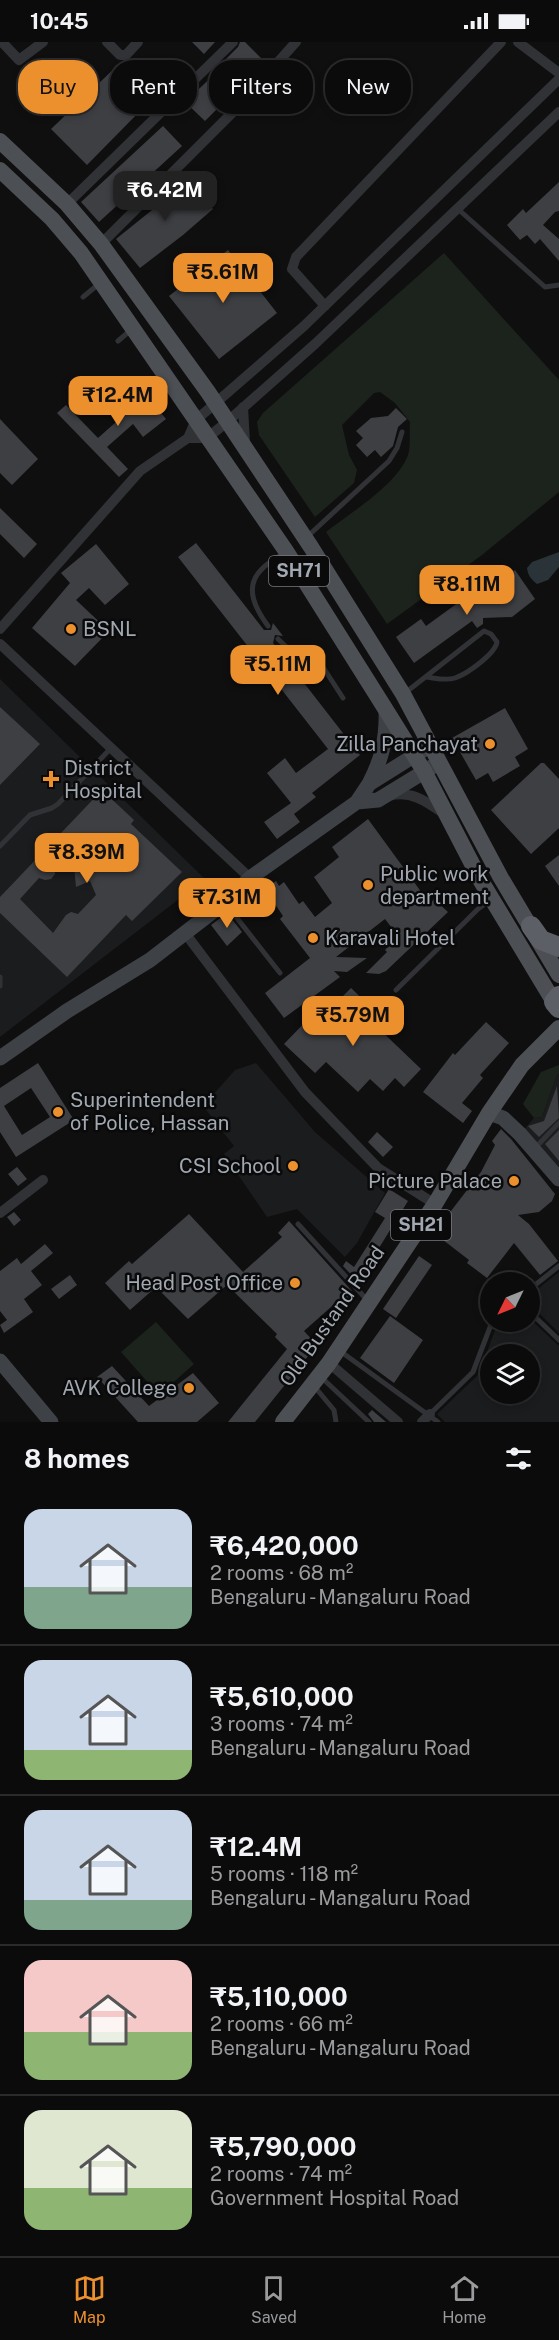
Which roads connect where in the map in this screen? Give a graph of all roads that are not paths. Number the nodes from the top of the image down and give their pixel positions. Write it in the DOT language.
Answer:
graph roads {
  1 [pos="2,42"];
  2 [pos="43,42"];
  3 [pos="107,42"];
  4 [pos="138,42"];
  5 [pos="233,42"];
  6 [pos="297,42"];
  7 [pos="501,42"];
  8 [pos="518,42"];
  9 [pos="559,73"];
  10 [pos="559,80"];
  11 [pos="559,112"];
  12 [pos="0,141"];
  13 [pos="0,170"];
  14 [pos="67,204"];
  15 [pos="457,208"];
  16 [pos="52,219"];
  17 [pos="101,244"];
  18 [pos="101,281"];
  19 [pos="559,285"];
  20 [pos="82,297"];
  21 [pos="325,306"];
  22 [pos="134,328"];
  23 [pos="118,340"];
  24 [pos="215,404"];
  25 [pos="243,407"];
  26 [pos="196,420"];
  27 [pos="227,422"];
  28 [pos="402,432"];
  29 [pos="188,438"];
  30 [pos="207,438"];
  31 [pos="247,452"];
  32 [pos="308,543"];
  33 [pos="289,555"];
  34 [pos="268,626"];
  35 [pos="0,629"];
  36 [pos="278,639"];
  37 [pos="0,644"];
  38 [pos="426,677"];
  39 [pos="403,694"];
  40 [pos="343,698"];
  41 [pos="386,710"];
  42 [pos="431,745"];
  43 [pos="111,748"];
  44 [pos="415,756"];
  45 [pos="441,763"];
  46 [pos="424,771"];
  47 [pos="369,784"];
  48 [pos="378,800"];
  49 [pos="357,802"];
  50 [pos="449,819"];
  51 [pos="0,846"];
  52 [pos="250,878"];
  53 [pos="492,899"];
  54 [pos="225,902"];
  55 [pos="531,926"];
  56 [pos="185,933"];
  57 [pos="559,947"];
  58 [pos="280,974"];
  59 [pos="559,975"];
  60 [pos="0,977"];
  61 [pos="0,986"];
  62 [pos="396,990"];
  63 [pos="557,1002"];
  64 [pos="559,1028"];
  65 [pos="559,1044"];
  66 [pos="536,1050"];
  67 [pos="0,1058"];
  68 [pos="489,1113"];
  69 [pos="559,1123"];
  70 [pos="534,1149"];
  71 [pos="559,1179"];
  72 [pos="43,1180"];
  73 [pos="435,1204"];
  74 [pos="0,1213"];
  75 [pos="298,1224"];
  76 [pos="559,1266"];
  77 [pos="540,1281"];
  78 [pos="369,1302"];
  79 [pos="540,1322"];
  80 [pos="488,1332"];
  81 [pos="559,1340"];
  82 [pos="0,1361"];
  83 [pos="325,1368"];
  84 [pos="426,1418"];
  85 [pos="51,1422"];
  86 [pos="283,1422"];
  87 [pos="336,1422"];
  88 [pos="369,1422"];
  89 [pos="398,1422"];
  90 [pos="438,1422"];
  1 -- 2 [label="street"];
  3 -- 4 [label="street"];
  5 -- 14 [label="street"];
  6 -- 17 [label="street"];
  7 -- 21 [label="street"];
  8 -- 9 [label="street"];
  10 -- 21 [label="street"];
  11 -- 15 [label="street"];
  12 -- 14 [label="main road, SH71"];
  13 -- 16 [label="main road, SH71"];
  14 -- 16 [label="main road"];
  14 -- 17 [label="main road, SH71"];
  15 -- 19 [label="lane"];
  15 -- 25 [label="street"];
  16 -- 18 [label="main road, SH71"];
  17 -- 24 [label="main road, SH71"];
  18 -- 20 [label="lane"];
  18 -- 22 [label="main road, SH71"];
  21 -- 24 [label="street"];
  22 -- 23 [label="lane"];
  22 -- 26 [label="main road, SH71"];
  24 -- 26 [label="street"];
  24 -- 27 [label="main road, SH71"];
  25 -- 27 [label="street"];
  25 -- 31 [label="street"];
  26 -- 29 [label="street"];
  26 -- 30 [label="main road, SH71"];
  27 -- 30 [label="street"];
  27 -- 31 [label="main road, SH71"];
  28 -- 32 [label="lane"];
  29 -- 30 [label="street"];
  29 -- 35 [label="street"];
  30 -- 33 [label="main road, SH71"];
  31 -- 32 [label="main road, SH71"];
  32 -- 33 [label="main road"];
  32 -- 39 [label="main road, SH71"];
  33 -- 34 [label="lane"];
  33 -- 41 [label="main road, SH71"];
  36 -- 40 [label="lane"];
  37 -- 43 [label="street"];
  38 -- 38 [label="lane"];
  38 -- 39 [label="lane"];
  39 -- 42 [label="main road, SH71"];
  41 -- 44 [label="main road, SH71"];
  41 -- 47 [label="street"];
  42 -- 44 [label="street"];
  42 -- 45 [label="main road, SH71"];
  43 -- 51 [label="lane"];
  43 -- 52 [label="street"];
  44 -- 46 [label="main road, SH71"];
  44 -- 47 [label="street"];
  45 -- 46 [label="street"];
  45 -- 55 [label="main road, SH71"];
  46 -- 48 [label="street"];
  46 -- 50 [label="main road, SH71"];
  47 -- 49 [label="street"];
  48 -- 49 [label="street"];
  48 -- 50 [label="street"];
  49 -- 52 [label="street"];
  50 -- 53 [label="main road, SH71"];
  52 -- 54 [label="street"];
  53 -- 62 [label="lane"];
  53 -- 63 [label="main road, SH71"];
  54 -- 56 [label="street"];
  54 -- 58 [label="lane"];
  55 -- 57 [label="highway"];
  55 -- 59 [label="main road, SH71"];
  56 -- 67 [label="street"];
  56 -- 73 [label="street"];
  60 -- 61 [label="lane"];
  64 -- 66 [label="main road, Old Bustand Road / SH21"];
  65 -- 66 [label="main road"];
  66 -- 68 [label="main road, Old Bustand Road / SH21"];
  68 -- 70 [label="street"];
  68 -- 73 [label="main road, Old Bustand Road / SH21"];
  69 -- 70 [label="lane"];
  70 -- 71 [label="street"];
  72 -- 74 [label="street"];
  73 -- 78 [label="main road, Old Bustand Road / SH21"];
  75 -- 78 [label="lane"];
  76 -- 77 [label="lane"];
  78 -- 83 [label="main road, Old Bustand Road / SH21"];
  79 -- 81 [label="lane"];
  80 -- 84 [label="lane"];
  82 -- 85 [label="street"];
  83 -- 84 [label="lane"];
  83 -- 86 [label="main road, Old Bustand Road / SH21"];
  83 -- 87 [label="lane"];
  83 -- 88 [label="lane"];
  83 -- 89 [label="street"];
  84 -- 90 [label="lane"];
}
